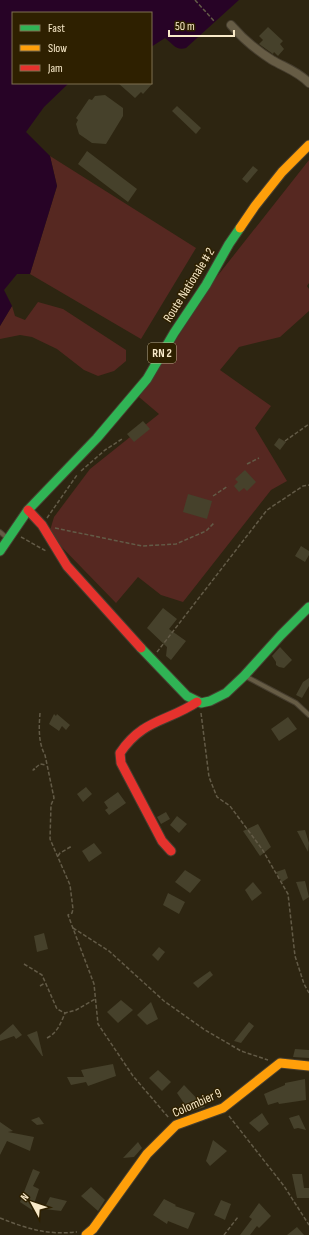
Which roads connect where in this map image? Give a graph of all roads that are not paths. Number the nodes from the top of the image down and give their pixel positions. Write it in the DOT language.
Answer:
graph roads {
  1 [pos="232,25"];
  2 [pos="309,83"];
  3 [pos="309,145"];
  4 [pos="28,510"];
  5 [pos="0,532"];
  6 [pos="10,536"];
  7 [pos="0,551"];
  8 [pos="309,607"];
  9 [pos="244,676"];
  10 [pos="199,702"];
  11 [pos="309,715"];
  12 [pos="171,851"];
  13 [pos="309,1066"];
  14 [pos="82,1234"];
  1 -- 2 [label="street"];
  3 -- 4 [label="street, Route Nationale # 2 / RN 2"];
  4 -- 6 [label="street, Route Nationale # 2 / RN 2"];
  4 -- 10 [label="street"];
  5 -- 6 [label="lane"];
  6 -- 7 [label="street, Route Nationale # 2 / RN 2"];
  8 -- 9 [label="street"];
  9 -- 10 [label="street"];
  9 -- 11 [label="lane"];
  10 -- 12 [label="street"];
  13 -- 14 [label="street, Colombier 9"];
}
